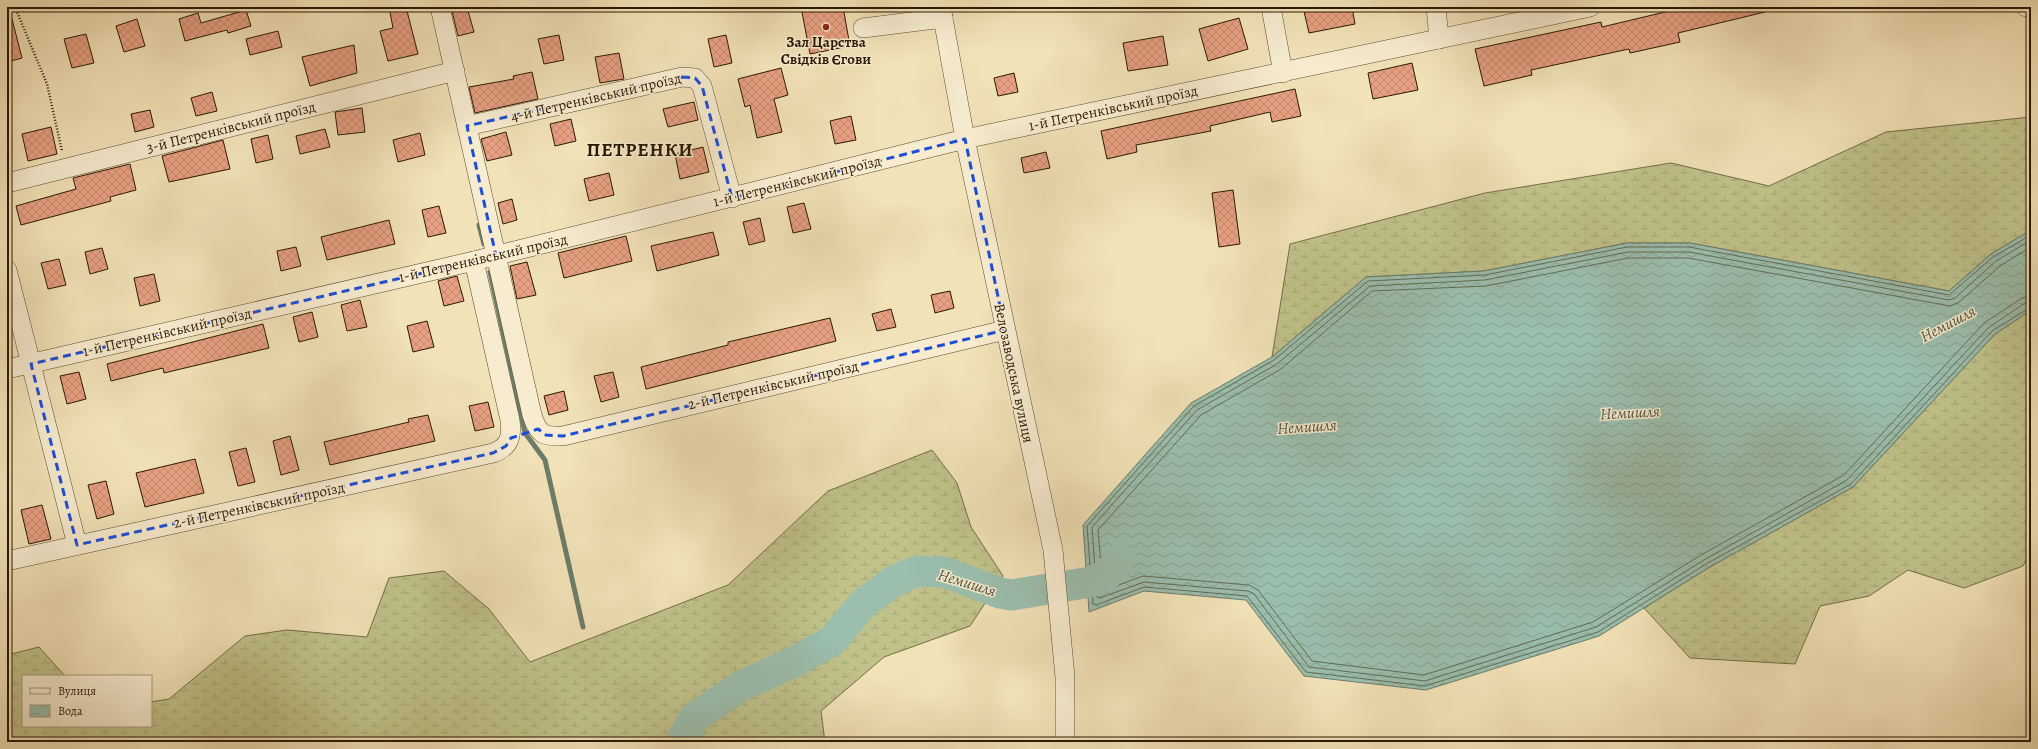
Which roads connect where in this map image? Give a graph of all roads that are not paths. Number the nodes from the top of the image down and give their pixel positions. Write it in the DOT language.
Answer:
graph roads {
  1 [pos="440,7"];
  2 [pos="1271,7"];
  3 [pos="1436,7"];
  4 [pos="1590,7"];
  5 [pos="2026,7"];
  6 [pos="2031,8"];
  7 [pos="942,12"];
  8 [pos="863,28"];
  9 [pos="1439,39"];
  10 [pos="455,71"];
  11 [pos="1283,73"];
  12 [pos="467,126"];
  13 [pos="965,139"];
  14 [pos="7,183"];
  15 [pos="732,198"];
  16 [pos="496,256"];
  17 [pos="474,261"];
  18 [pos="7,270"];
  19 [pos="1005,330"];
  20 [pos="30,364"];
  21 [pos="7,369"];
  22 [pos="524,435"];
  23 [pos="77,545"];
  24 [pos="7,561"];
  25 [pos="1065,742"];
  1 -- 10 [label="street"];
  2 -- 11 [label="street"];
  3 -- 9 [label="street"];
  4 -- 9 [label="street, 1-й Петренківський проїзд"];
  5 -- 6 [label="street"];
  7 -- 8 [label="street"];
  7 -- 13 [label="street, Велозаводська вулиця"];
  9 -- 11 [label="street, 1-й Петренківський проїзд"];
  10 -- 12 [label="street"];
  10 -- 14 [label="street, 3-й Петренківський проїзд"];
  11 -- 13 [label="street, 1-й Петренківський проїзд"];
  12 -- 15 [label="street, 4-й Петренківський проїзд"];
  12 -- 16 [label="street"];
  13 -- 15 [label="street, 1-й Петренківський проїзд"];
  13 -- 19 [label="street, Велозаводська вулиця"];
  15 -- 16 [label="street, 1-й Петренківський проїзд"];
  16 -- 17 [label="street, 1-й Петренківський проїзд"];
  16 -- 22 [label="street"];
  17 -- 20 [label="street, 1-й Петренківський проїзд"];
  17 -- 22 [label="street"];
  18 -- 20 [label="street"];
  19 -- 22 [label="street, 2-й Петренківський проїзд"];
  19 -- 25 [label="street, Велозаводська вулиця"];
  20 -- 21 [label="street, 1-й Петренківський проїзд"];
  20 -- 23 [label="street"];
  22 -- 23 [label="street, 2-й Петренківський проїзд"];
  23 -- 24 [label="street, 2-й Петренківський проїзд"];
}
